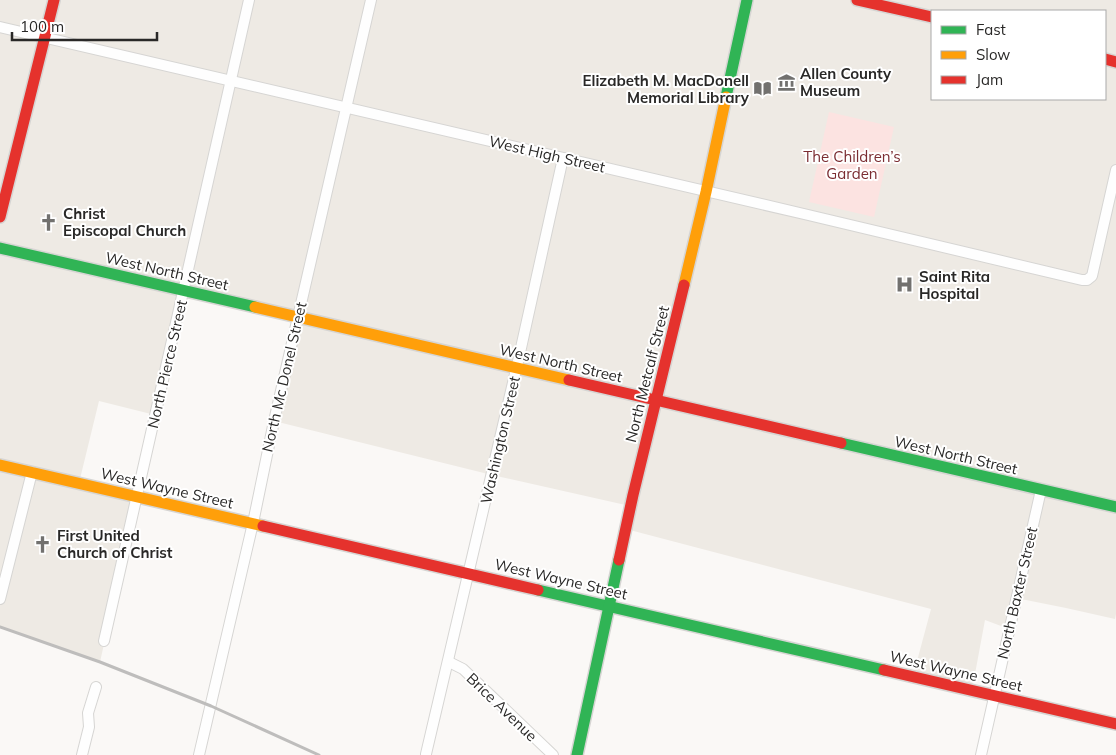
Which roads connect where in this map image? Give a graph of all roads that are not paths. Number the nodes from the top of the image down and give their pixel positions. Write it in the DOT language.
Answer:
graph roads {
  1 [pos="54,0"];
  2 [pos="249,0"];
  3 [pos="370,0"];
  4 [pos="747,0"];
  5 [pos="857,0"];
  6 [pos="931,18"];
  7 [pos="0,27"];
  8 [pos="44,37"];
  9 [pos="231,81"];
  10 [pos="346,108"];
  11 [pos="563,158"];
  12 [pos="1116,170"];
  13 [pos="706,192"];
  14 [pos="0,217"];
  15 [pos="0,248"];
  16 [pos="184,290"];
  17 [pos="298,317"];
  18 [pos="517,368"];
  19 [pos="655,400"];
  20 [pos="0,465"];
  21 [pos="32,472"];
  22 [pos="1041,490"];
  23 [pos="137,496"];
  24 [pos="1116,507"];
  25 [pos="253,523"];
  26 [pos="469,573"];
  27 [pos="0,599"];
  28 [pos="609,606"];
  29 [pos="104,641"];
  30 [pos="448,662"];
  31 [pos="96,687"];
  32 [pos="994,695"];
  33 [pos="1116,724"];
  34 [pos="426,754"];
  35 [pos="82,755"];
  36 [pos="199,755"];
  37 [pos="553,755"];
  38 [pos="577,755"];
  39 [pos="981,755"];
  1 -- 8 [label="main road"];
  2 -- 9 [label="street, North Pierce Street"];
  3 -- 10 [label="street, North Mc Donel Street"];
  4 -- 13 [label="main road, North Metcalf Street"];
  5 -- 6 [label="main road"];
  7 -- 8 [label="street, West High Street"];
  8 -- 9 [label="street, West High Street"];
  8 -- 14 [label="main road"];
  9 -- 10 [label="street, West High Street"];
  9 -- 16 [label="street, North Pierce Street"];
  10 -- 11 [label="street, West High Street"];
  10 -- 17 [label="street, North Mc Donel Street"];
  11 -- 13 [label="street, West High Street"];
  11 -- 18 [label="street, Washington Street"];
  12 -- 13 [label="street, West High Street"];
  13 -- 19 [label="main road, North Metcalf Street"];
  15 -- 16 [label="main road, West North Street"];
  16 -- 17 [label="main road, West North Street"];
  16 -- 23 [label="street, North Pierce Street"];
  17 -- 18 [label="main road, West North Street"];
  17 -- 25 [label="street, North Mc Donel Street"];
  18 -- 19 [label="main road, West North Street"];
  18 -- 26 [label="street, Washington Street"];
  19 -- 22 [label="main road, West North Street"];
  19 -- 28 [label="main road, North Metcalf Street"];
  20 -- 21 [label="main road, West Wayne Street"];
  21 -- 23 [label="main road, West Wayne Street"];
  21 -- 27 [label="street"];
  22 -- 24 [label="main road, West North Street"];
  22 -- 32 [label="street, North Baxter Street"];
  23 -- 25 [label="main road, West Wayne Street"];
  23 -- 29 [label="street, North Pierce Street"];
  25 -- 26 [label="main road, West Wayne Street"];
  25 -- 36 [label="street, North Mc Donel Street"];
  26 -- 28 [label="main road, West Wayne Street"];
  26 -- 30 [label="street, Washington Street"];
  28 -- 32 [label="main road, West Wayne Street"];
  28 -- 38 [label="main road, North Metcalf Street"];
  30 -- 34 [label="street, Washington Street"];
  30 -- 37 [label="street, Brice Avenue"];
  31 -- 35 [label="street"];
  32 -- 33 [label="main road, West Wayne Street"];
  32 -- 39 [label="street, North Baxter Street"];
}
